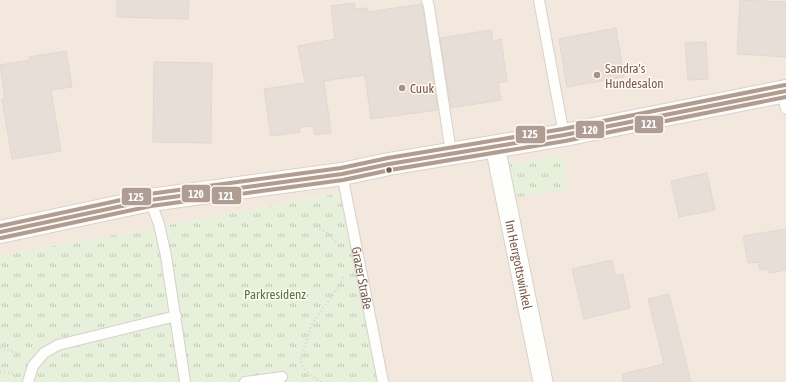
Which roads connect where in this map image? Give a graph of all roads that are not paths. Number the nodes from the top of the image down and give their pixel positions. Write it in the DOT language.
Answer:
graph roads {
  1 [pos="427,0"];
  2 [pos="539,0"];
  3 [pos="785,97"];
  4 [pos="564,135"];
  5 [pos="495,146"];
  6 [pos="451,153"];
  7 [pos="342,174"];
  8 [pos="150,200"];
  9 [pos="0,232"];
  10 [pos="176,316"];
  11 [pos="282,377"];
  12 [pos="28,382"];
  13 [pos="185,382"];
  14 [pos="245,382"];
  15 [pos="383,382"];
  16 [pos="542,382"];
  1 -- 6 [label="lane"];
  2 -- 4 [label="lane"];
  3 -- 4 [label="main road"];
  4 -- 5 [label="main road"];
  5 -- 6 [label="main road"];
  5 -- 16 [label="street, Im Herrgottswinkel"];
  6 -- 7 [label="main road"];
  7 -- 8 [label="main road"];
  7 -- 15 [label="lane, Grazer Straße"];
  8 -- 9 [label="main road"];
  8 -- 10 [label="lane"];
  10 -- 12 [label="lane"];
  10 -- 13 [label="lane"];
  11 -- 14 [label="lane"];
}
